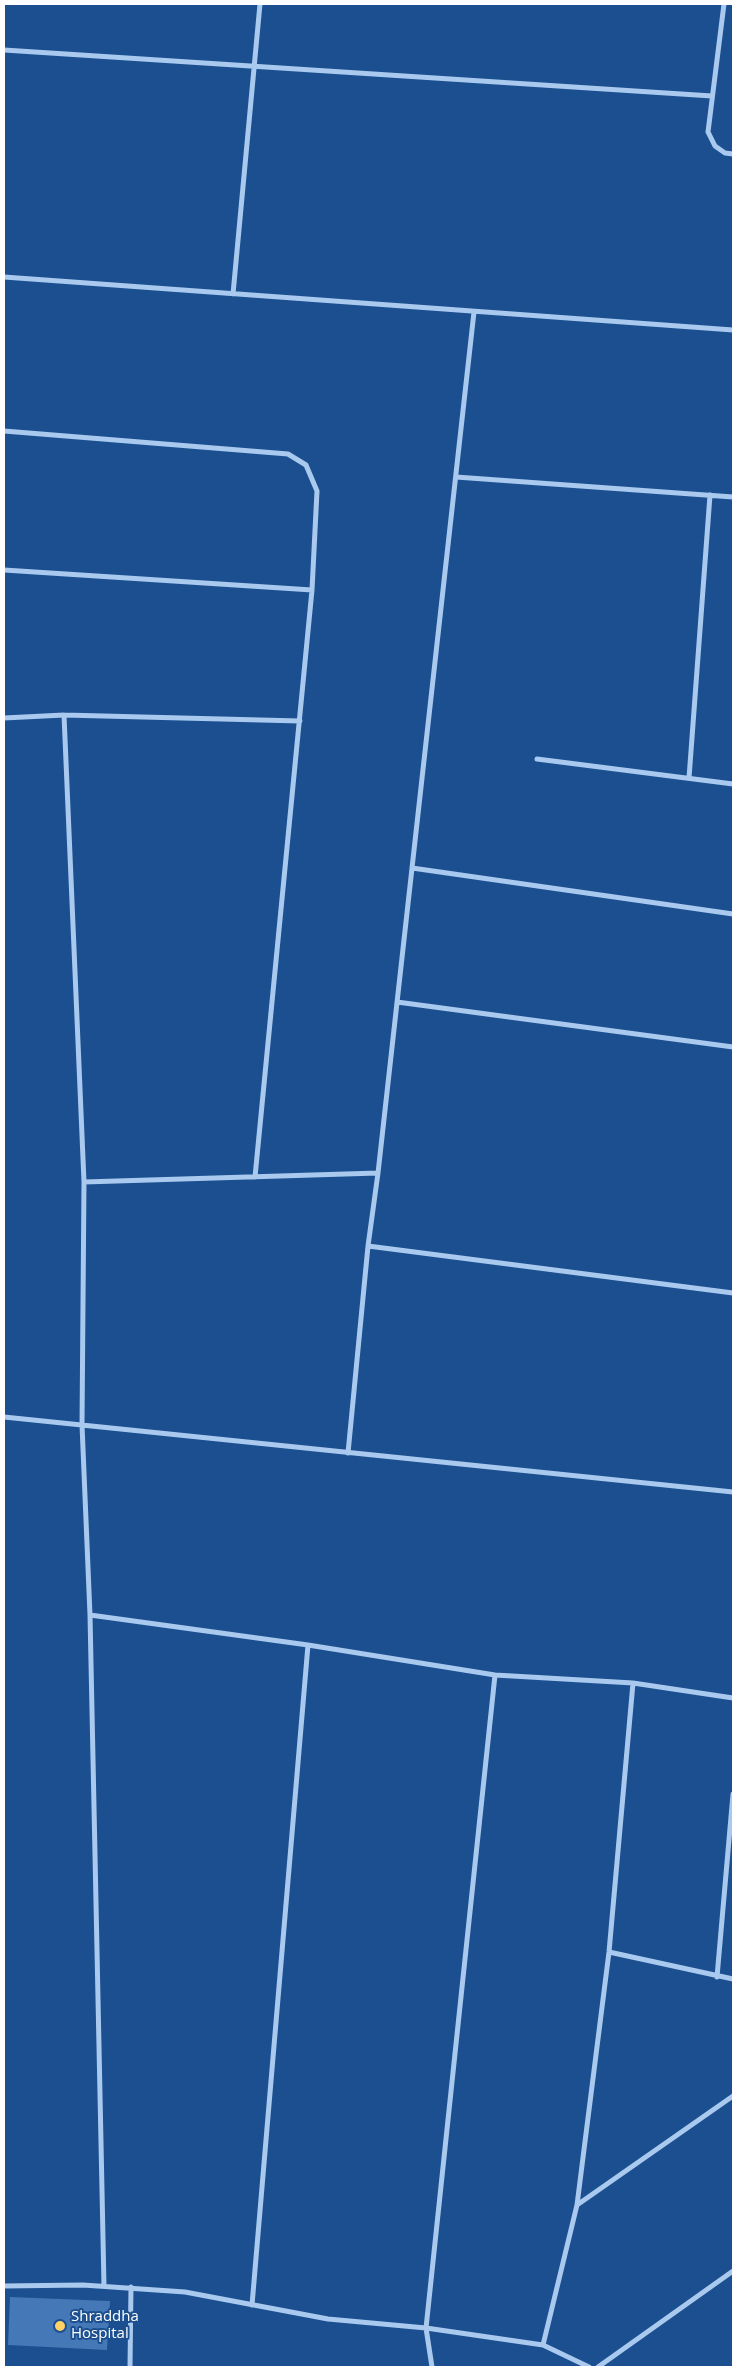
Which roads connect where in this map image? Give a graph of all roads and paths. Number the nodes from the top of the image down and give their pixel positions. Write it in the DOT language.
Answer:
graph roads {
  1 [pos="260,4"];
  2 [pos="724,4"];
  3 [pos="4,50"];
  4 [pos="255,65"];
  5 [pos="712,96"];
  6 [pos="733,154"];
  7 [pos="4,277"];
  8 [pos="233,294"];
  9 [pos="474,312"];
  10 [pos="733,330"];
  11 [pos="4,431"];
  12 [pos="456,477"];
  13 [pos="710,496"];
  14 [pos="733,497"];
  15 [pos="4,570"];
  16 [pos="312,590"];
  17 [pos="64,715"];
  18 [pos="4,718"];
  19 [pos="300,721"];
  20 [pos="537,759"];
  21 [pos="689,778"];
  22 [pos="733,784"];
  23 [pos="412,868"];
  24 [pos="733,914"];
  25 [pos="397,1002"];
  26 [pos="733,1047"];
  27 [pos="378,1173"];
  28 [pos="255,1177"];
  29 [pos="84,1182"];
  30 [pos="368,1246"];
  31 [pos="733,1293"];
  32 [pos="4,1417"];
  33 [pos="82,1425"];
  34 [pos="348,1453"];
  35 [pos="733,1492"];
  36 [pos="90,1615"];
  37 [pos="308,1645"];
  38 [pos="495,1675"];
  39 [pos="633,1683"];
  40 [pos="733,1698"];
  41 [pos="733,1794"];
  42 [pos="609,1952"];
  43 [pos="716,1977"];
  44 [pos="733,1979"];
  45 [pos="733,2096"];
  46 [pos="578,2205"];
  47 [pos="733,2271"];
  48 [pos="4,2286"];
  49 [pos="104,2286"];
  50 [pos="132,2287"];
  51 [pos="252,2305"];
  52 [pos="426,2328"];
  53 [pos="543,2345"];
  54 [pos="130,2367"];
  55 [pos="432,2367"];
  56 [pos="589,2367"];
  57 [pos="598,2367"];
  1 -- 4 [label="street"];
  2 -- 5 [label="street"];
  3 -- 4 [label="street"];
  4 -- 5 [label="street"];
  4 -- 8 [label="street"];
  5 -- 6 [label="street"];
  7 -- 8 [label="street"];
  8 -- 9 [label="street"];
  9 -- 10 [label="street"];
  9 -- 12 [label="street"];
  11 -- 16 [label="street"];
  12 -- 13 [label="street"];
  12 -- 23 [label="street"];
  13 -- 14 [label="street"];
  13 -- 21 [label="street"];
  15 -- 16 [label="street"];
  16 -- 19 [label="street"];
  17 -- 18 [label="street"];
  17 -- 19 [label="street"];
  17 -- 29 [label="street"];
  19 -- 28 [label="street"];
  20 -- 21 [label="street"];
  21 -- 22 [label="street"];
  23 -- 24 [label="street"];
  23 -- 25 [label="street"];
  25 -- 26 [label="street"];
  25 -- 27 [label="street"];
  27 -- 28 [label="street"];
  27 -- 30 [label="street"];
  28 -- 29 [label="street"];
  29 -- 33 [label="street"];
  30 -- 31 [label="street"];
  30 -- 34 [label="street"];
  32 -- 33 [label="street"];
  33 -- 34 [label="street"];
  33 -- 36 [label="street"];
  34 -- 35 [label="street"];
  36 -- 37 [label="street"];
  36 -- 49 [label="street"];
  37 -- 38 [label="street"];
  37 -- 51 [label="street"];
  38 -- 39 [label="street"];
  38 -- 52 [label="street"];
  39 -- 40 [label="street"];
  39 -- 42 [label="street"];
  41 -- 43 [label="street"];
  42 -- 43 [label="street"];
  42 -- 46 [label="street"];
  43 -- 44 [label="street"];
  45 -- 46 [label="street"];
  46 -- 53 [label="street"];
  47 -- 57 [label="street"];
  48 -- 49 [label="street"];
  49 -- 50 [label="street"];
  50 -- 51 [label="street"];
  50 -- 54 [label="street"];
  51 -- 52 [label="street"];
  52 -- 53 [label="street"];
  52 -- 55 [label="street"];
  53 -- 56 [label="street"];
}
